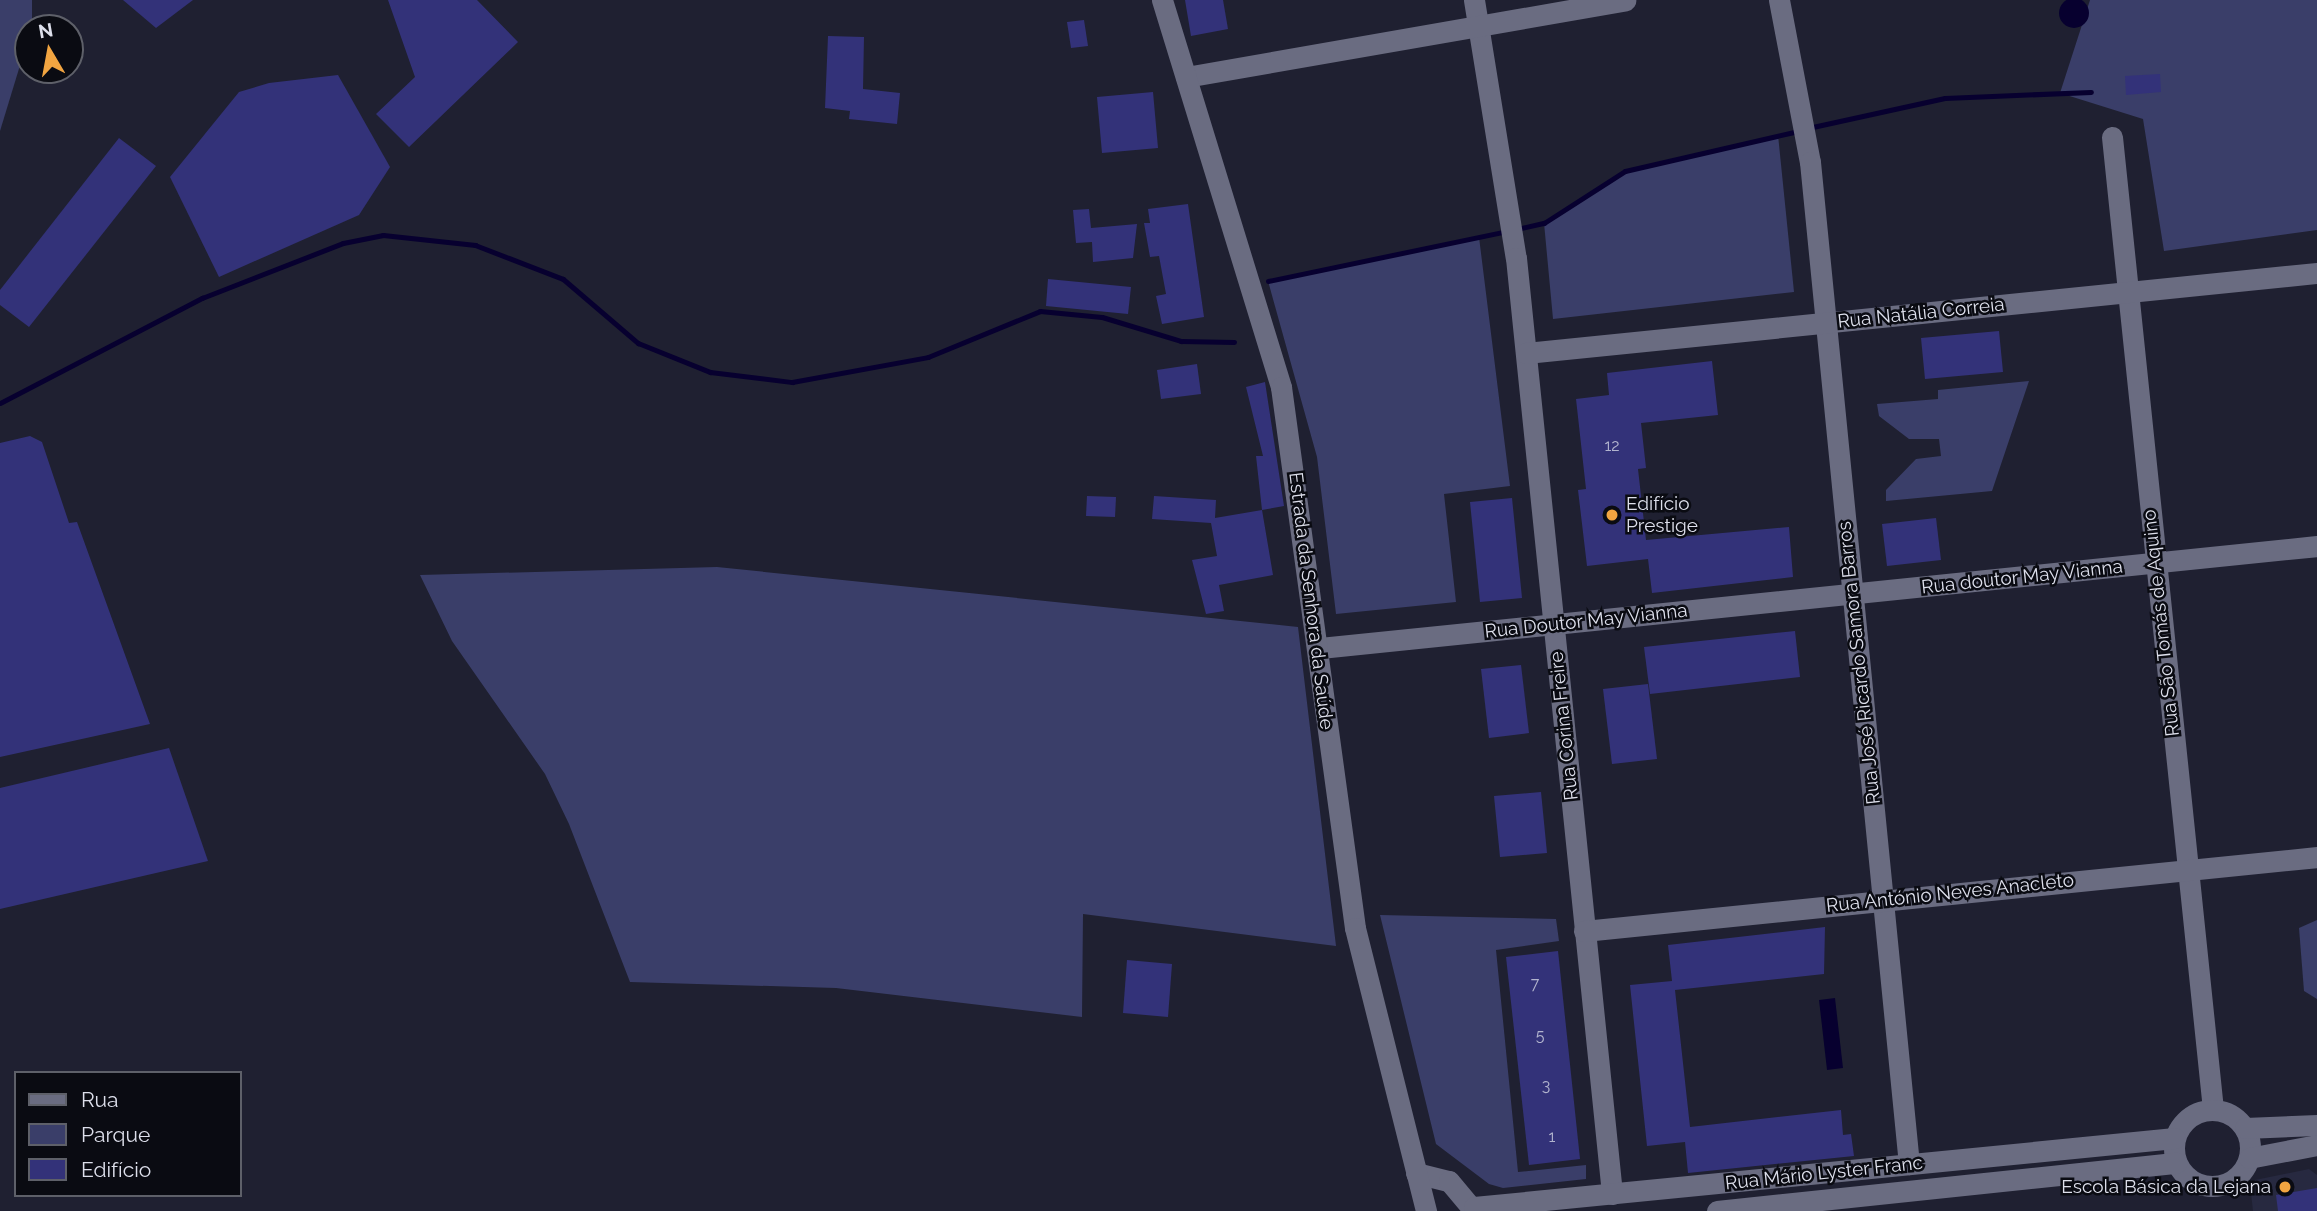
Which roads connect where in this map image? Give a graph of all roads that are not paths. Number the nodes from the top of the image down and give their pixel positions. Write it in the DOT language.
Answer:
graph roads {
  1 [pos="1162,0"];
  2 [pos="1474,0"];
  3 [pos="1625,0"];
  4 [pos="1779,0"];
  5 [pos="1479,26"];
  6 [pos="1186,77"];
  7 [pos="2112,137"];
  8 [pos="2317,273"];
  9 [pos="2128,292"];
  10 [pos="1826,322"];
  11 [pos="1526,353"];
  12 [pos="2317,547"];
  13 [pos="2155,563"];
  14 [pos="1852,594"];
  15 [pos="1553,624"];
  16 [pos="1320,648"];
  17 [pos="2317,857"];
  18 [pos="2186,869"];
  19 [pos="1882,900"];
  20 [pos="1584,931"];
  21 [pos="2213,1109"];
  22 [pos="2317,1125"];
  23 [pos="2245,1128"];
  24 [pos="2175,1138"];
  25 [pos="2317,1145"];
  26 [pos="2249,1158"];
  27 [pos="2177,1163"];
  28 [pos="1909,1164"];
  29 [pos="1416,1173"];
  30 [pos="1612,1194"];
  31 [pos="1474,1209"];
  32 [pos="1426,1211"];
  33 [pos="1717,1211"];
  1 -- 6 [label="street, Estrada da Senhora da Saúde"];
  2 -- 5 [label="street, Rua Corina Freire"];
  3 -- 5 [label="street"];
  4 -- 10 [label="street, Rua José Ricardo Samora Barros"];
  5 -- 6 [label="street"];
  5 -- 11 [label="street, Rua Corina Freire"];
  6 -- 16 [label="street, Estrada da Senhora da Saúde"];
  7 -- 9 [label="street, Rua São Tomás de Aquino"];
  8 -- 9 [label="street, Rua Natália Correia"];
  9 -- 10 [label="street, Rua Natália Correia"];
  9 -- 13 [label="street, Rua São Tomás de Aquino"];
  10 -- 11 [label="street, Rua Natália Correia"];
  10 -- 14 [label="street, Rua José Ricardo Samora Barros"];
  11 -- 15 [label="street, Rua Corina Freire"];
  12 -- 13 [label="street, Rua doutor May Vianna"];
  13 -- 14 [label="street, Rua doutor May Vianna"];
  13 -- 18 [label="street, Rua São Tomás de Aquino"];
  14 -- 15 [label="street, Rua Doutor May Vianna"];
  14 -- 19 [label="street, Rua José Ricardo Samora Barros"];
  15 -- 16 [label="street, Rua Doutor May Vianna"];
  15 -- 20 [label="street, Rua Corina Freire"];
  16 -- 29 [label="street, Estrada da Senhora da Saúde"];
  17 -- 18 [label="street, Rua António Neves Anacleto"];
  18 -- 19 [label="street, Rua António Neves Anacleto"];
  18 -- 21 [label="street, Rua São Tomás de Aquino"];
  19 -- 20 [label="street, Rua António Neves Anacleto"];
  19 -- 28 [label="street, Rua José Ricardo Samora Barros"];
  20 -- 30 [label="street, Rua Corina Freire"];
  21 -- 23 [label="street"];
  21 -- 24 [label="street"];
  22 -- 23 [label="street"];
  23 -- 26 [label="street"];
  24 -- 27 [label="street"];
  24 -- 28 [label="street, Rua Mário Lyster Franc"];
  25 -- 26 [label="street"];
  26 -- 27 [label="street"];
  27 -- 33 [label="street, Rua Mário Lyster Franc"];
  28 -- 30 [label="street, Rua Mário Lyster Franc"];
  29 -- 31 [label="street"];
  29 -- 32 [label="street, Estrada da Senhora da Saúde"];
  30 -- 31 [label="street, Rua Mário Lyster Franc"];
}
